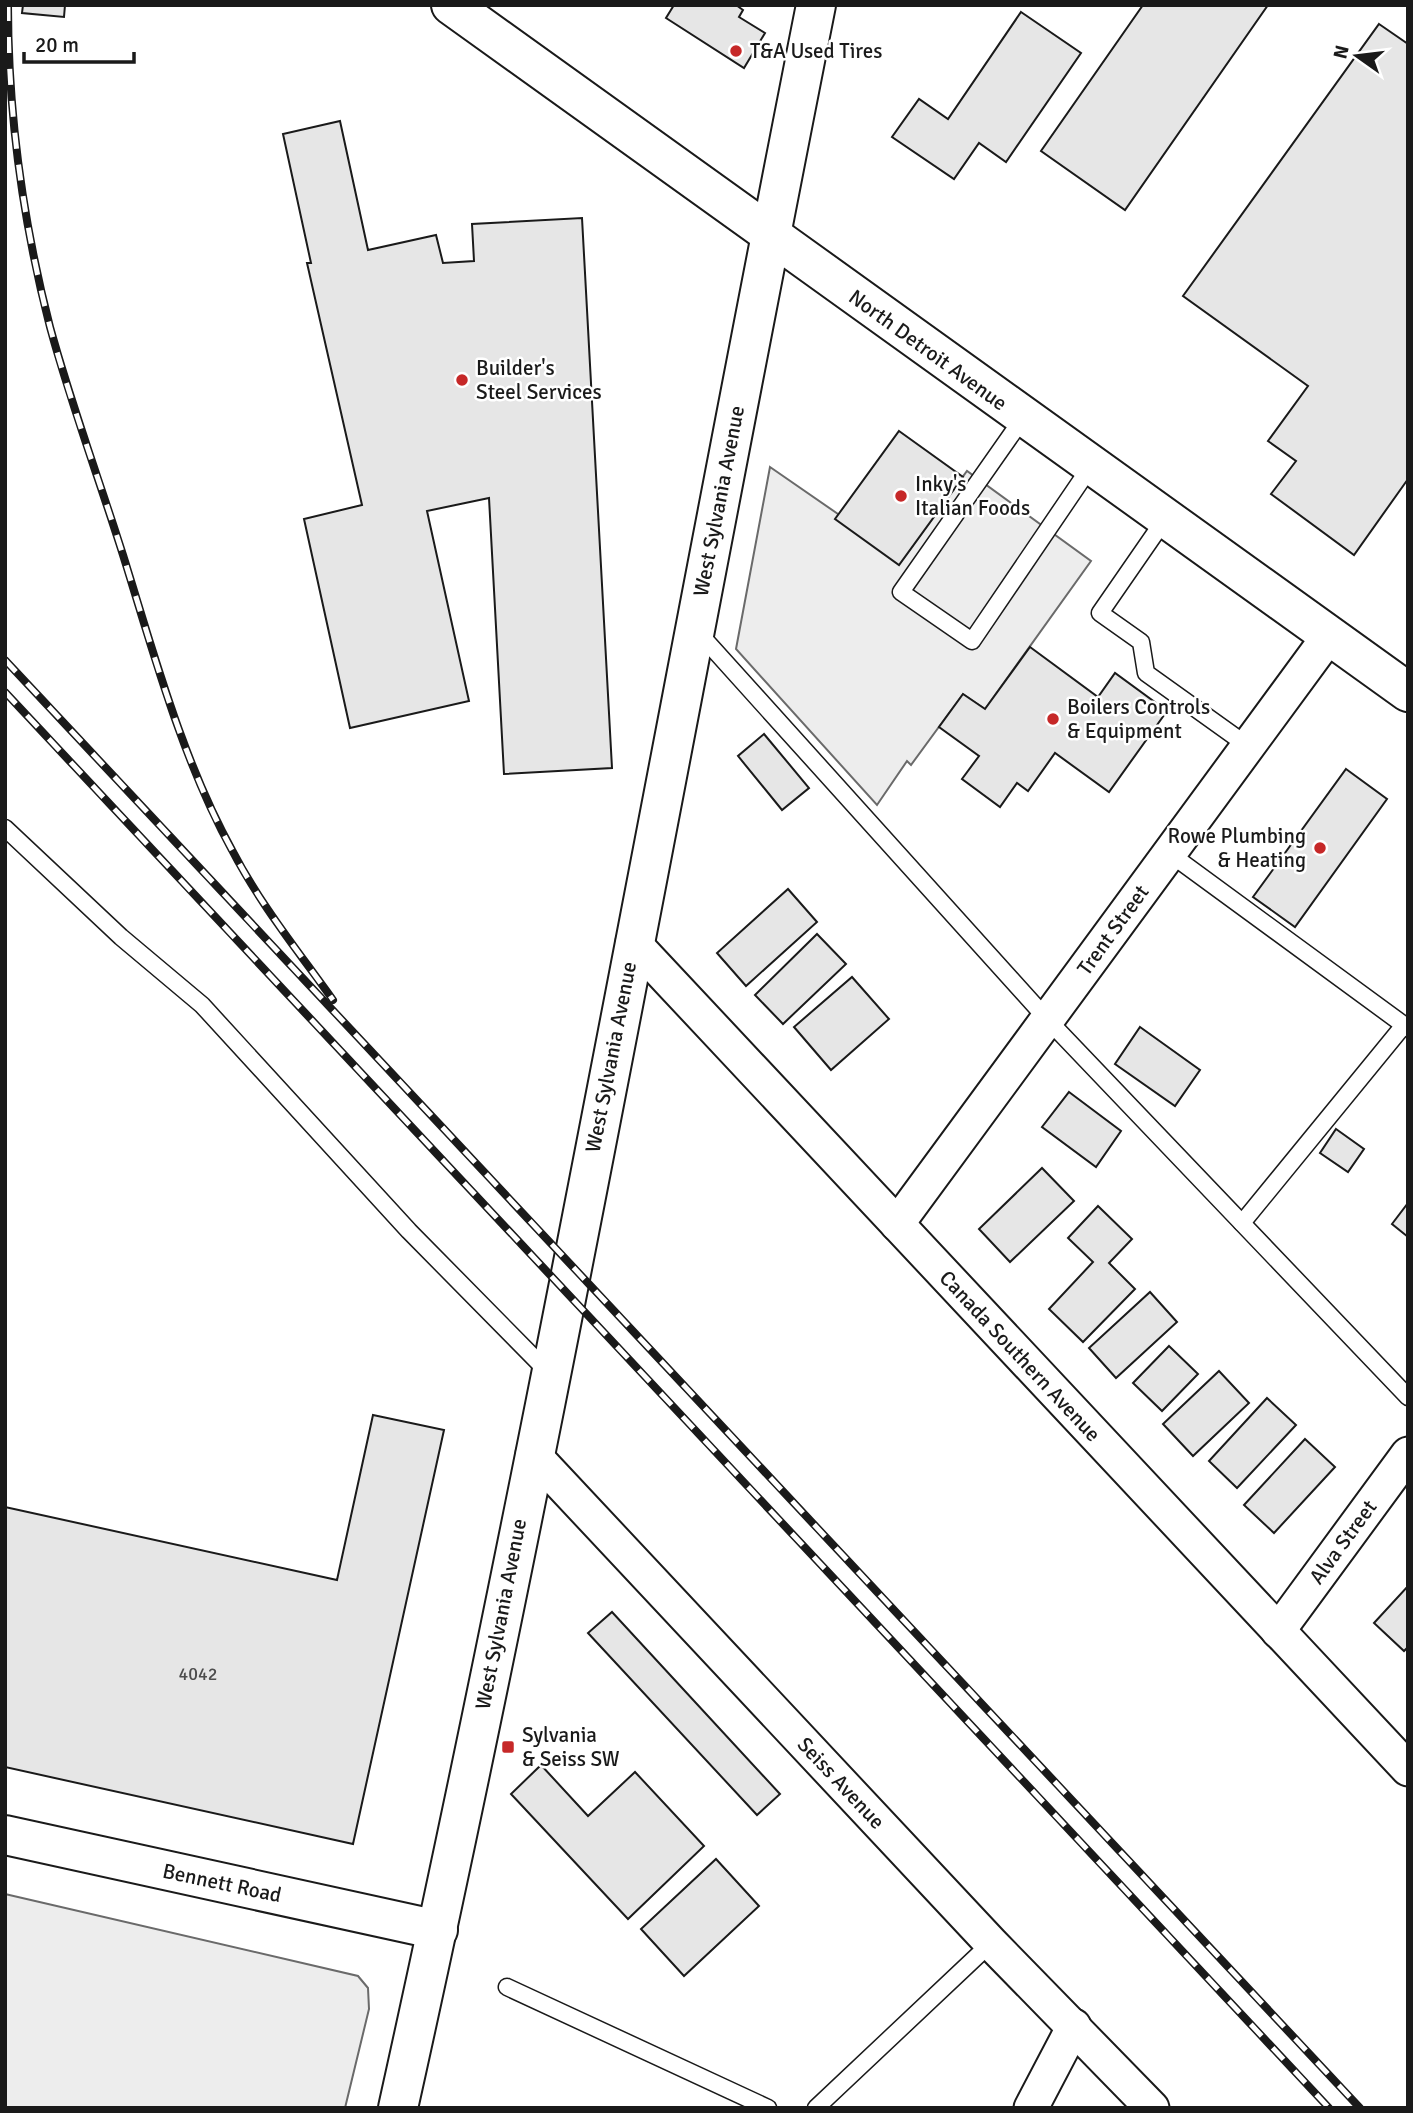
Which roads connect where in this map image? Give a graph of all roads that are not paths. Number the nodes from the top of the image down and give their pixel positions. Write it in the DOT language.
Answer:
graph roads {
  1 [pos="451,5"];
  2 [pos="816,5"];
  3 [pos="770,237"];
  4 [pos="1023,418"];
  5 [pos="1091,466"];
  6 [pos="1165,519"];
  7 [pos="694,627"];
  8 [pos="1329,636"];
  9 [pos="1408,692"];
  10 [pos="1248,746"];
  11 [pos="5,828"];
  12 [pos="1169,853"];
  13 [pos="633,942"];
  14 [pos="1047,1019"];
  15 [pos="1406,1026"];
  16 [pos="1242,1223"];
  17 [pos="897,1224"];
  18 [pos="550,1373"];
  19 [pos="1408,1396"];
  20 [pos="533,1454"];
  21 [pos="1408,1454"];
  22 [pos="1278,1631"];
  23 [pos="1408,1769"];
  24 [pos="5,1835"];
  25 [pos="438,1930"];
  26 [pos="990,1943"];
  27 [pos="507,1987"];
  28 [pos="1074,2025"];
  29 [pos="398,2108"];
  30 [pos="768,2108"];
  31 [pos="816,2108"];
  32 [pos="1031,2108"];
  33 [pos="1152,2108"];
  1 -- 3 [label="main road, North Detroit Avenue"];
  2 -- 3 [label="main road, West Sylvania Avenue"];
  3 -- 4 [label="main road, North Detroit Avenue"];
  3 -- 7 [label="main road, West Sylvania Avenue"];
  4 -- 5 [label="main road, North Detroit Avenue"];
  4 -- 5 [label="lane"];
  5 -- 6 [label="main road, North Detroit Avenue"];
  6 -- 8 [label="main road, North Detroit Avenue"];
  6 -- 10 [label="lane"];
  7 -- 13 [label="main road, West Sylvania Avenue"];
  7 -- 14 [label="lane"];
  8 -- 9 [label="main road, North Detroit Avenue"];
  8 -- 10 [label="street, Trent Street"];
  10 -- 12 [label="street, Trent Street"];
  11 -- 18 [label="lane"];
  12 -- 14 [label="street, Trent Street"];
  12 -- 15 [label="lane"];
  13 -- 17 [label="street, Canada Southern Avenue"];
  13 -- 18 [label="main road, West Sylvania Avenue"];
  14 -- 16 [label="lane"];
  14 -- 17 [label="street, Trent Street"];
  15 -- 16 [label="lane"];
  16 -- 19 [label="lane"];
  17 -- 22 [label="street, Canada Southern Avenue"];
  18 -- 20 [label="main road, West Sylvania Avenue"];
  20 -- 25 [label="main road, West Sylvania Avenue"];
  20 -- 26 [label="street, Seiss Avenue"];
  21 -- 22 [label="street, Alva Street"];
  22 -- 23 [label="street, Canada Southern Avenue"];
  24 -- 25 [label="main road, Bennett Road"];
  25 -- 29 [label="main road, West Sylvania Avenue"];
  26 -- 28 [label="street, Seiss Avenue"];
  26 -- 31 [label="lane"];
  27 -- 30 [label="lane"];
  28 -- 32 [label="street"];
  28 -- 33 [label="street, Seiss Avenue"];
}
